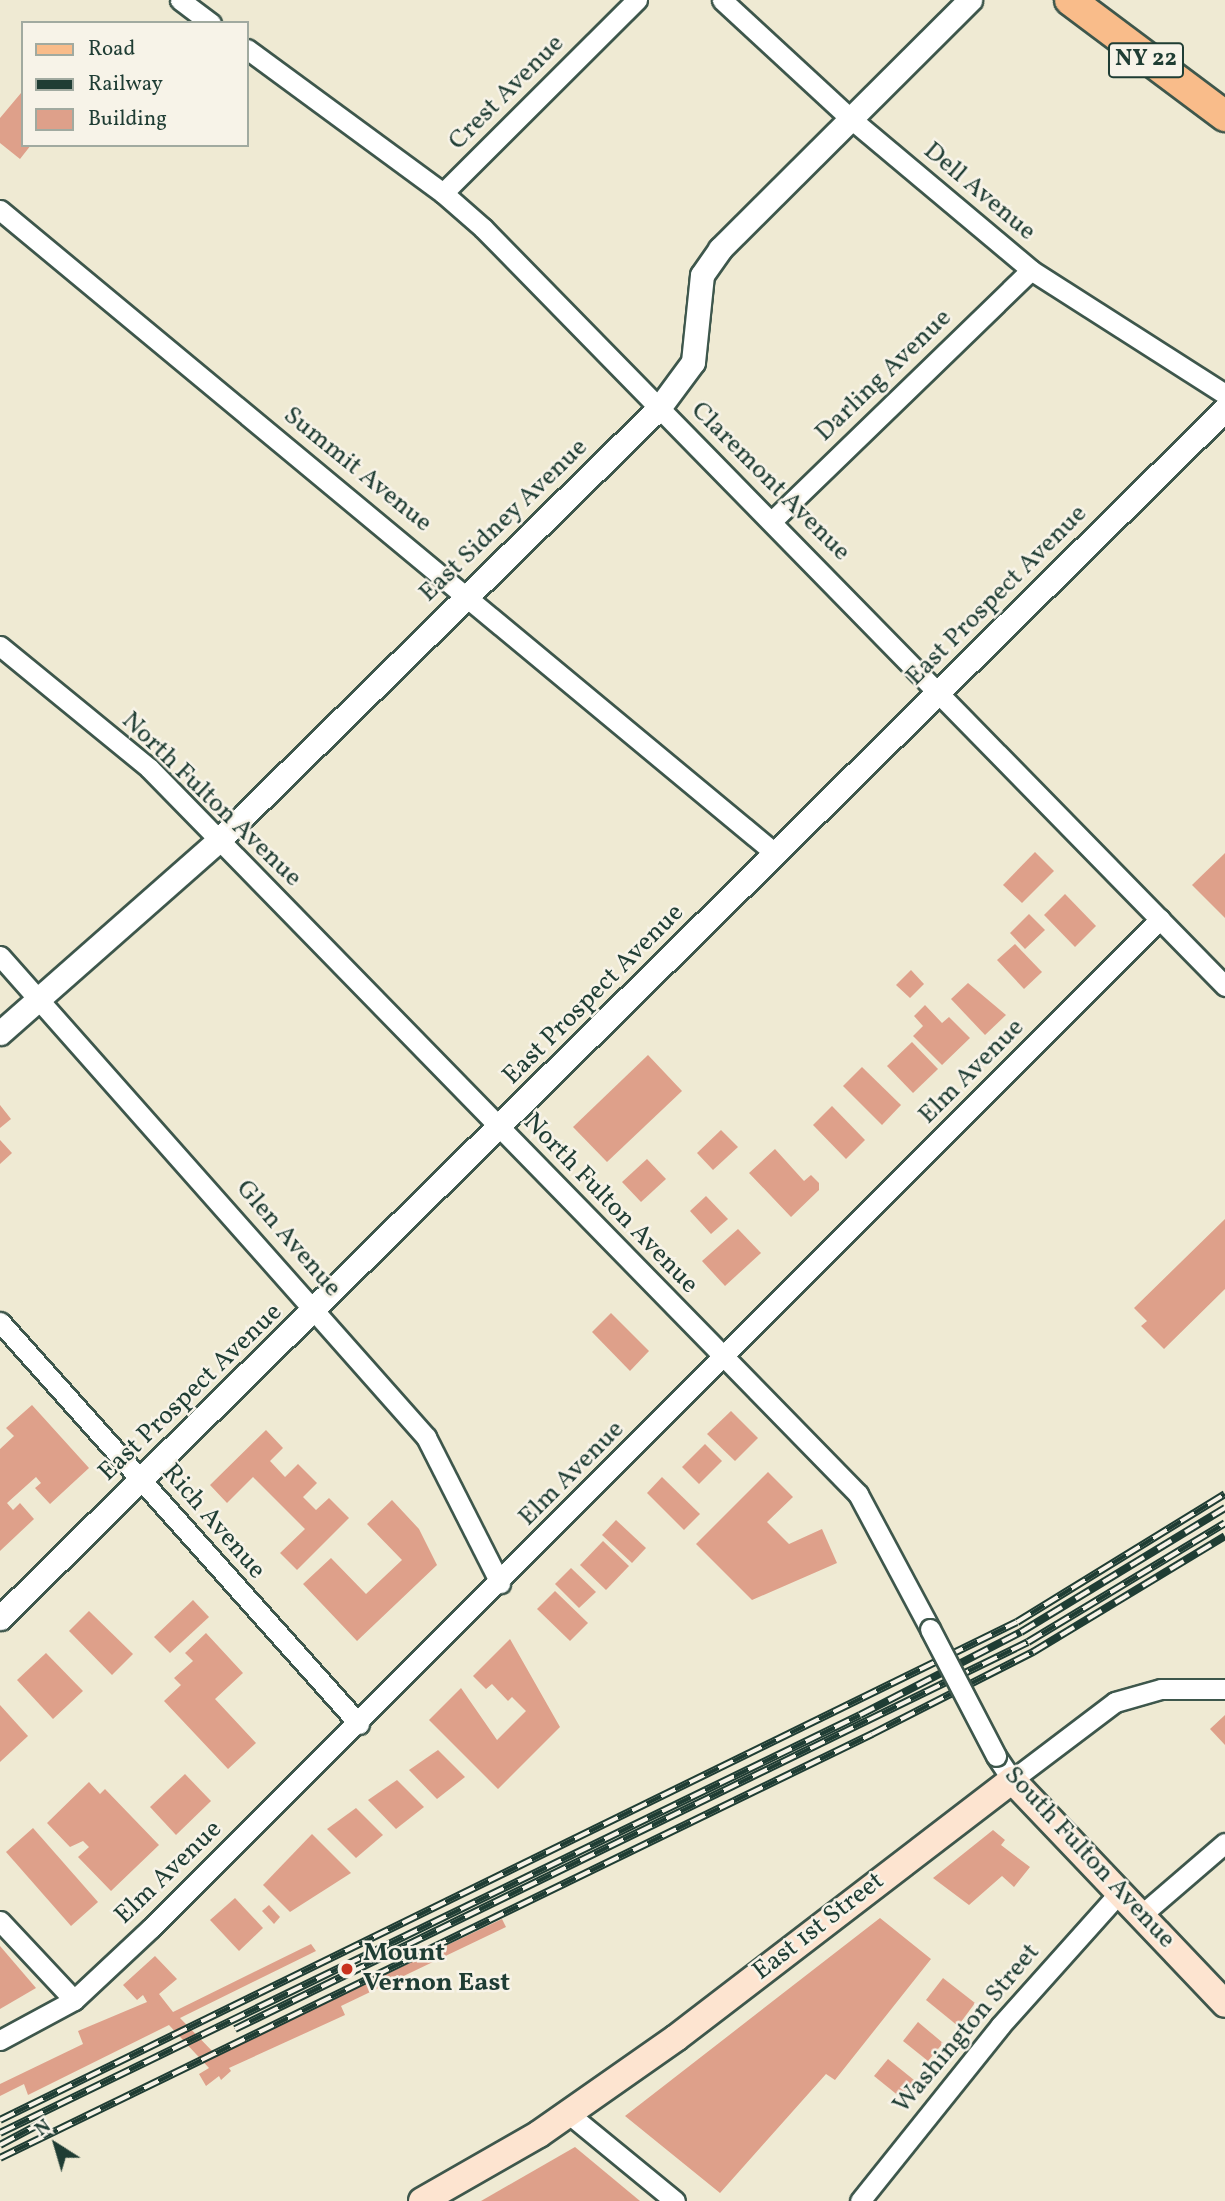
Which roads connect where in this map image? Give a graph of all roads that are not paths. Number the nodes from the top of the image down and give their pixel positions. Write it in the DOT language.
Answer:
graph roads {
  1 [pos="180,0"];
  2 [pos="637,0"];
  3 [pos="722,0"];
  4 [pos="970,0"];
  5 [pos="1070,0"];
  6 [pos="208,21"];
  7 [pos="248,50"];
  8 [pos="1225,116"];
  9 [pos="850,118"];
  10 [pos="443,193"];
  11 [pos="0,210"];
  12 [pos="1031,270"];
  13 [pos="1225,394"];
  14 [pos="659,408"];
  15 [pos="1225,409"];
  16 [pos="773,520"];
  17 [pos="468,594"];
  18 [pos="0,646"];
  19 [pos="939,693"];
  20 [pos="219,841"];
  21 [pos="776,853"];
  22 [pos="1160,919"];
  23 [pos="0,956"];
  24 [pos="1225,986"];
  25 [pos="41,998"];
  26 [pos="0,1033"];
  27 [pos="499,1129"];
  28 [pos="316,1311"];
  29 [pos="0,1322"];
  30 [pos="724,1358"];
  31 [pos="141,1480"];
  32 [pos="500,1583"];
  33 [pos="0,1618"];
  34 [pos="949,1664"];
  35 [pos="1225,1689"];
  36 [pos="359,1724"];
  37 [pos="1012,1780"];
  38 [pos="1225,1843"];
  39 [pos="1118,1894"];
  40 [pos="1140,1916"];
  41 [pos="0,1921"];
  42 [pos="74,2000"];
  43 [pos="1225,2004"];
  44 [pos="0,2040"];
  45 [pos="569,2114"];
  46 [pos="422,2201"];
  47 [pos="675,2201"];
  48 [pos="860,2201"];
  1 -- 6 [label="street"];
  2 -- 10 [label="street, Crest Avenue"];
  3 -- 9 [label="street, Dell Avenue"];
  4 -- 9 [label="street, East Sidney Avenue"];
  5 -- 8 [label="main road, NY 22"];
  7 -- 10 [label="street, Claremont Avenue"];
  9 -- 12 [label="street, Dell Avenue"];
  9 -- 14 [label="street, East Sidney Avenue"];
  10 -- 14 [label="street, Claremont Avenue"];
  11 -- 17 [label="street, Summit Avenue"];
  12 -- 13 [label="street, Dell Avenue"];
  12 -- 16 [label="street, Darling Avenue"];
  14 -- 16 [label="street, Claremont Avenue"];
  14 -- 17 [label="street, East Sidney Avenue"];
  15 -- 19 [label="street, East Prospect Avenue"];
  16 -- 19 [label="street, Claremont Avenue"];
  17 -- 20 [label="street, East Sidney Avenue"];
  17 -- 21 [label="street, Summit Avenue"];
  18 -- 20 [label="street, North Fulton Avenue"];
  19 -- 21 [label="street, East Prospect Avenue"];
  19 -- 22 [label="street, Claremont Avenue"];
  20 -- 25 [label="street, East Sidney Avenue"];
  20 -- 27 [label="street, North Fulton Avenue"];
  21 -- 27 [label="street, East Prospect Avenue"];
  22 -- 24 [label="street, Claremont Avenue"];
  22 -- 30 [label="street, Elm Avenue"];
  23 -- 25 [label="street, Glen Avenue"];
  25 -- 26 [label="street, East Sidney Avenue"];
  25 -- 28 [label="street, Glen Avenue"];
  27 -- 28 [label="street, East Prospect Avenue"];
  27 -- 30 [label="street, North Fulton Avenue"];
  28 -- 31 [label="street, East Prospect Avenue"];
  28 -- 32 [label="street, Glen Avenue"];
  29 -- 31 [label="street, Rich Avenue"];
  30 -- 32 [label="street, Elm Avenue"];
  30 -- 34 [label="street, North Fulton Avenue, bridge"];
  31 -- 33 [label="street, East Prospect Avenue"];
  31 -- 36 [label="street, Rich Avenue"];
  32 -- 36 [label="street, Elm Avenue"];
  34 -- 37 [label="street, South Fulton Avenue, bridge"];
  35 -- 37 [label="street, East 1st Street"];
  36 -- 42 [label="street, Elm Avenue"];
  37 -- 39 [label="main road, South Fulton Avenue"];
  37 -- 45 [label="main road, East 1st Street"];
  38 -- 40 [label="street"];
  39 -- 40 [label="main road, South Fulton Avenue"];
  39 -- 48 [label="street, Washington Street"];
  40 -- 43 [label="main road, South Fulton Avenue"];
  41 -- 42 [label="street"];
  42 -- 44 [label="street, Elm Avenue"];
  45 -- 46 [label="main road, East 1st Street"];
  45 -- 47 [label="street"];
}
